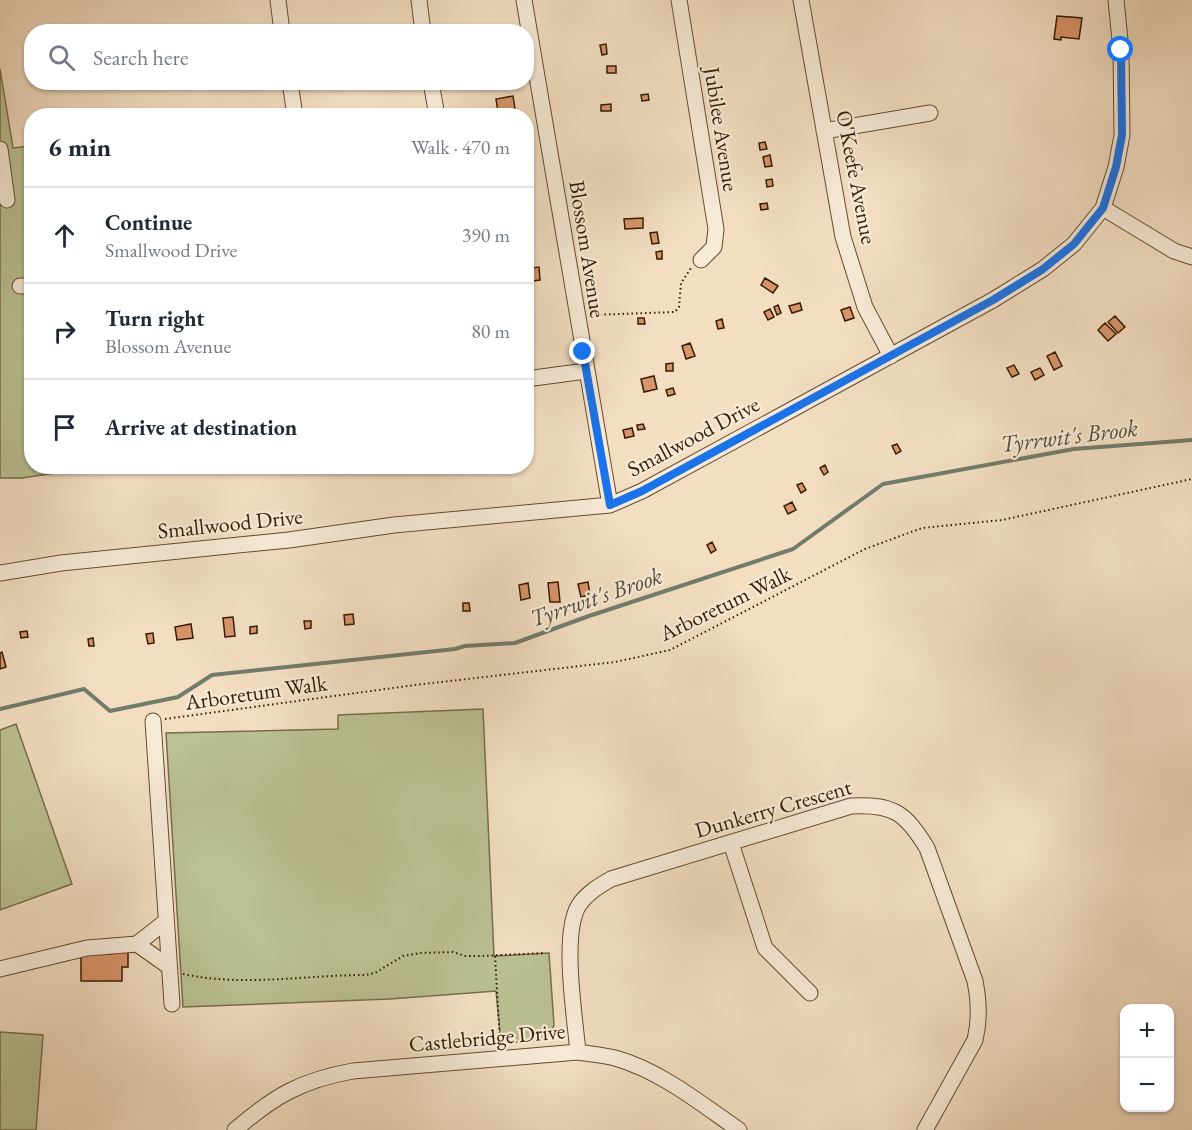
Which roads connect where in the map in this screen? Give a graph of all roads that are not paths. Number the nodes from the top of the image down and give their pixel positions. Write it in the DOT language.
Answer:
graph roads {
  1 [pos="278,0"];
  2 [pos="419,0"];
  3 [pos="524,0"];
  4 [pos="679,0"];
  5 [pos="801,0"];
  6 [pos="1116,0"];
  7 [pos="281,24"];
  8 [pos="422,24"];
  9 [pos="528,24"];
  10 [pos="534,59"];
  11 [pos="291,90"];
  12 [pos="432,90"];
  13 [pos="294,108"];
  14 [pos="436,108"];
  15 [pos="930,113"];
  16 [pos="824,131"];
  17 [pos="0,149"];
  18 [pos="7,200"];
  19 [pos="1103,208"];
  20 [pos="1192,257"];
  21 [pos="701,260"];
  22 [pos="891,356"];
  23 [pos="586,371"];
  24 [pos="534,378"];
  25 [pos="610,505"];
  26 [pos="0,573"];
  27 [pos="153,721"];
  28 [pos="731,843"];
  29 [pos="165,922"];
  30 [pos="137,944"];
  31 [pos="168,966"];
  32 [pos="0,969"];
  33 [pos="810,993"];
  34 [pos="172,1005"];
  35 [pos="578,1052"];
  36 [pos="235,1130"];
  37 [pos="739,1130"];
  38 [pos="925,1130"];
  1 -- 7 [label="street"];
  2 -- 8 [label="street"];
  3 -- 9 [label="street, Blossom Avenue"];
  4 -- 21 [label="street, Jubilee Avenue"];
  5 -- 16 [label="street, O'Keefe Avenue"];
  6 -- 19 [label="street, Smallwood Drive"];
  10 -- 23 [label="street, Blossom Avenue"];
  11 -- 13 [label="street"];
  12 -- 14 [label="street"];
  15 -- 16 [label="street"];
  16 -- 22 [label="street, O'Keefe Avenue"];
  17 -- 18 [label="street"];
  19 -- 20 [label="street"];
  19 -- 22 [label="street, Smallwood Drive"];
  22 -- 25 [label="street, Smallwood Drive"];
  23 -- 24 [label="street"];
  23 -- 25 [label="street, Blossom Avenue"];
  25 -- 26 [label="street, Smallwood Drive"];
  27 -- 29 [label="street"];
  28 -- 33 [label="street"];
  28 -- 35 [label="street, Dunkerry Crescent"];
  28 -- 38 [label="street, Dunkerry Crescent"];
  29 -- 30 [label="street"];
  29 -- 31 [label="street"];
  30 -- 31 [label="street"];
  30 -- 32 [label="street"];
  31 -- 34 [label="street"];
  35 -- 36 [label="street, Castlebridge Drive"];
  35 -- 37 [label="street, Castlebridge Drive"];
}
